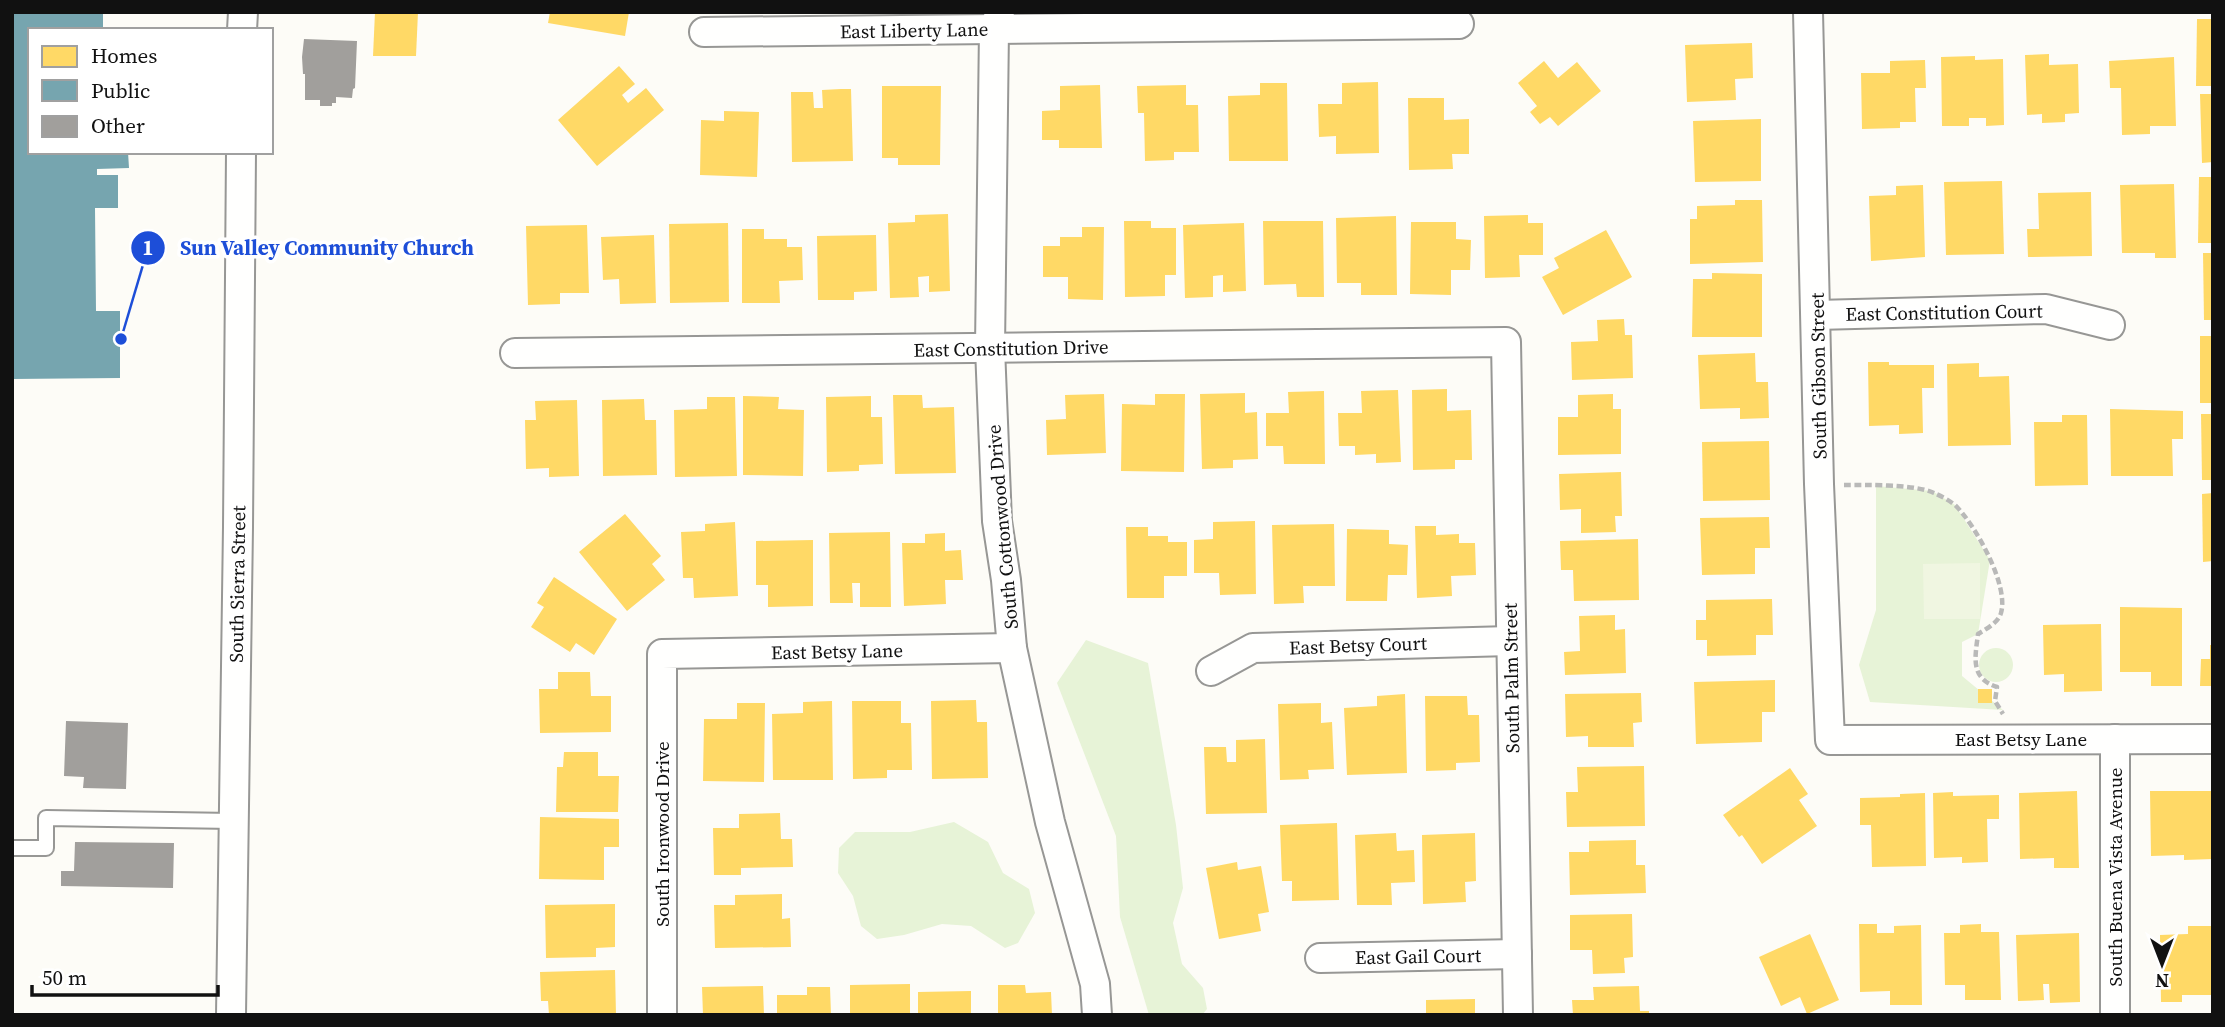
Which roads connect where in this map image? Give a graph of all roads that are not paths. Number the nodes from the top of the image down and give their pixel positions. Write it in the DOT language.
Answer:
graph roads {
  1 [pos="1808,12"];
  2 [pos="994,18"];
  3 [pos="1459,24"];
  4 [pos="704,32"];
  5 [pos="241,154"];
  6 [pos="1817,315"];
  7 [pos="2110,325"];
  8 [pos="1506,342"];
  9 [pos="990,348"];
  10 [pos="515,354"];
  11 [pos="1510,641"];
  12 [pos="1012,648"];
  13 [pos="662,654"];
  14 [pos="1211,671"];
  15 [pos="2213,738"];
  16 [pos="2115,739"];
  17 [pos="1830,740"];
  18 [pos="233,821"];
  19 [pos="12,848"];
  20 [pos="1517,954"];
  21 [pos="1320,958"];
  22 [pos="230,1015"];
  23 [pos="662,1015"];
  24 [pos="1097,1015"];
  25 [pos="1518,1015"];
  26 [pos="2115,1015"];
  1 -- 6 [label="street, South Gibson Street"];
  2 -- 3 [label="street, East Liberty Lane"];
  2 -- 4 [label="street, East Liberty Lane"];
  2 -- 9 [label="street, South Cottonwood Drive"];
  5 -- 18 [label="street, South Sierra Street"];
  6 -- 7 [label="street, East Constitution Court"];
  6 -- 17 [label="street, South Gibson Street"];
  8 -- 9 [label="street, East Constitution Drive"];
  8 -- 11 [label="street, South Palm Street"];
  9 -- 10 [label="street, East Constitution Drive"];
  9 -- 12 [label="street, South Cottonwood Drive"];
  11 -- 14 [label="street, East Betsy Court"];
  11 -- 20 [label="street, South Palm Street"];
  12 -- 13 [label="street, East Betsy Lane"];
  12 -- 24 [label="street, South Cottonwood Drive"];
  13 -- 23 [label="street, South Ironwood Drive"];
  15 -- 16 [label="street, East Betsy Lane"];
  16 -- 17 [label="street, East Betsy Lane"];
  16 -- 26 [label="street, South Buena Vista Avenue"];
  18 -- 19 [label="lane"];
  18 -- 22 [label="street, South Sierra Street"];
  20 -- 21 [label="street, East Gail Court"];
  20 -- 25 [label="street, South Palm Street"];
}
